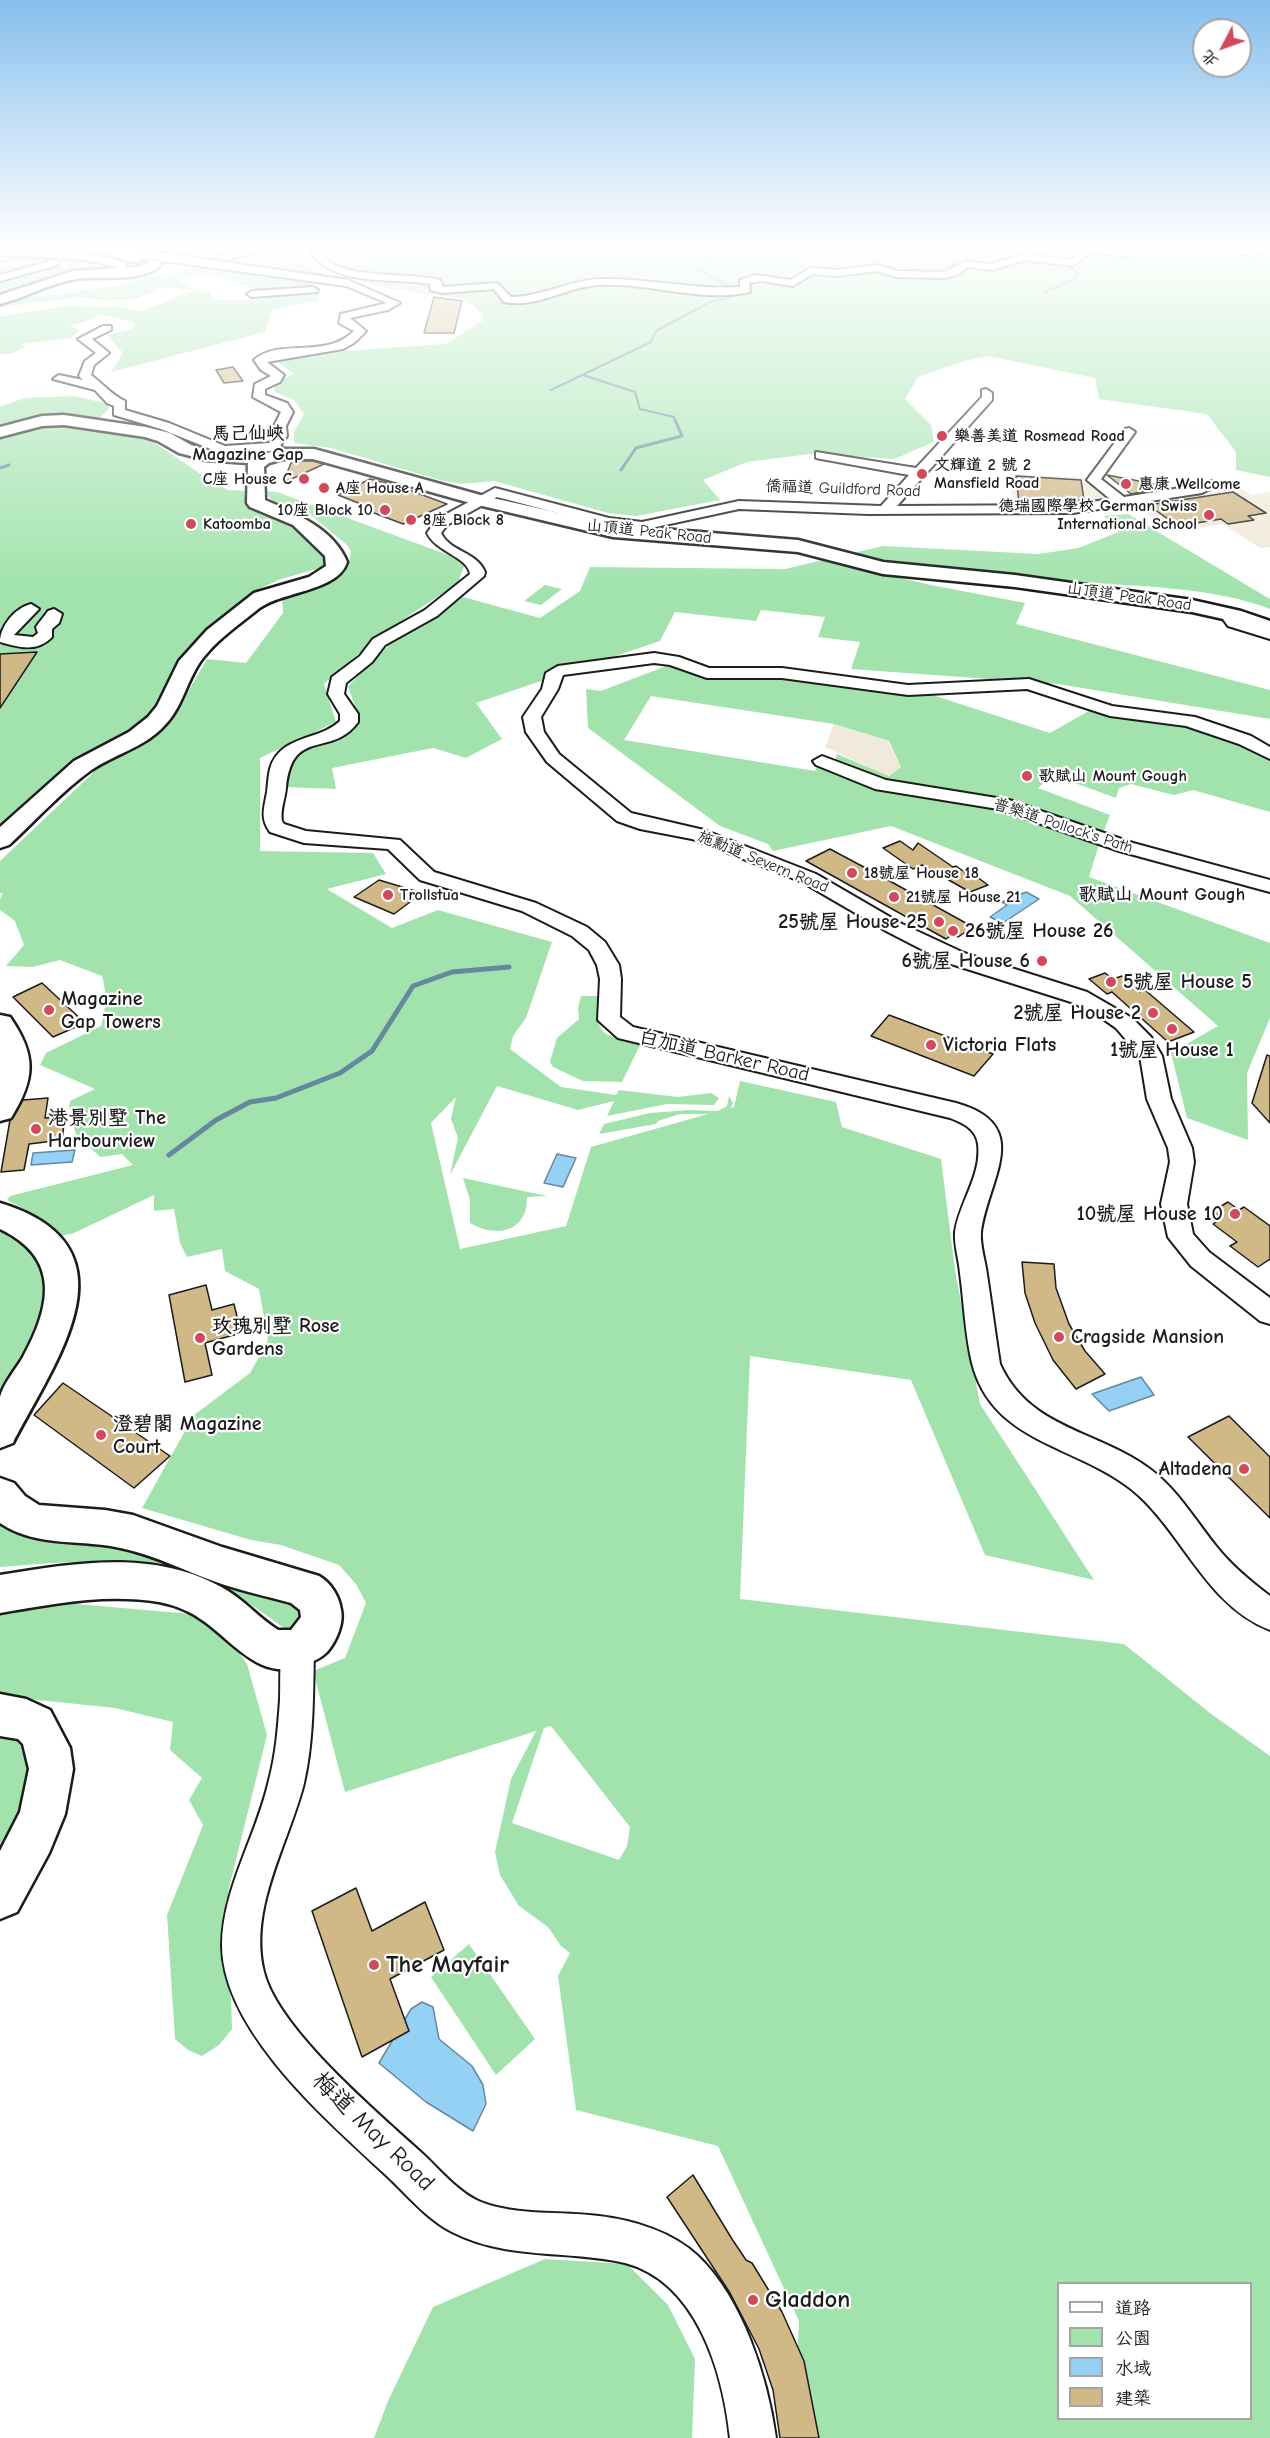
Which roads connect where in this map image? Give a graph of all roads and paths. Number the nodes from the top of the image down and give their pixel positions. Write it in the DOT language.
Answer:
graph roads {
  1 [pos="94,360"];
  2 [pos="261,360"];
  3 [pos="59,379"];
  4 [pos="101,387"];
  5 [pos="986,393"];
  6 [pos="0,432"];
  7 [pos="1129,432"];
  8 [pos="821,455"];
  9 [pos="268,458"];
  10 [pos="919,473"];
  11 [pos="1211,485"];
  12 [pos="480,500"];
  13 [pos="1123,503"];
  14 [pos="885,510"];
  15 [pos="1234,615"];
  16 [pos="1270,627"];
  17 [pos="1270,634"];
  18 [pos="5,640"];
  19 [pos="1270,754"];
  20 [pos="822,761"];
  21 [pos="0,840"];
  22 [pos="1270,886"];
  23 [pos="0,1024"];
  24 [pos="0,1110"];
  25 [pos="0,1215"];
  26 [pos="1270,1313"];
  27 [pos="0,1432"];
  28 [pos="0,1495"];
  29 [pos="0,1594"];
  30 [pos="1270,1616"];
  31 [pos="298,1648"];
  32 [pos="0,1715"];
  33 [pos="0,1895"];
  34 [pos="753,2438"];
  1 -- 4 [label="street"];
  2 -- 9 [label="street"];
  3 -- 4 [label="street"];
  4 -- 9 [label="street"];
  5 -- 10 [label="street"];
  6 -- 9 [label="main road"];
  7 -- 13 [label="street"];
  8 -- 10 [label="street"];
  9 -- 12 [label="main road, 山頂道 Peak Road"];
  9 -- 21 [label="main road"];
  10 -- 14 [label="street"];
  11 -- 13 [label="street, 僑福道 Guildford Road"];
  12 -- 14 [label="street, 僑福道 Guildford Road"];
  12 -- 15 [label="main road, 山頂道 Peak Road"];
  12 -- 30 [label="street, 白加道 Barker Road"];
  13 -- 14 [label="street, 僑福道 Guildford Road"];
  15 -- 16 [label="main road, 山頂道 Peak Road"];
  15 -- 17 [label="street"];
  18 -- 18 [label="street"];
  19 -- 26 [label="street, 施勳道 Severn Road"];
  20 -- 22 [label="street, 普樂道 Pollock's Path"];
  23 -- 24 [label="main road"];
  25 -- 27 [label="main road"];
  28 -- 31 [label="main road"];
  29 -- 31 [label="main road"];
  31 -- 34 [label="street, 梅道 May Road"];
  32 -- 33 [label="main road"];
}
